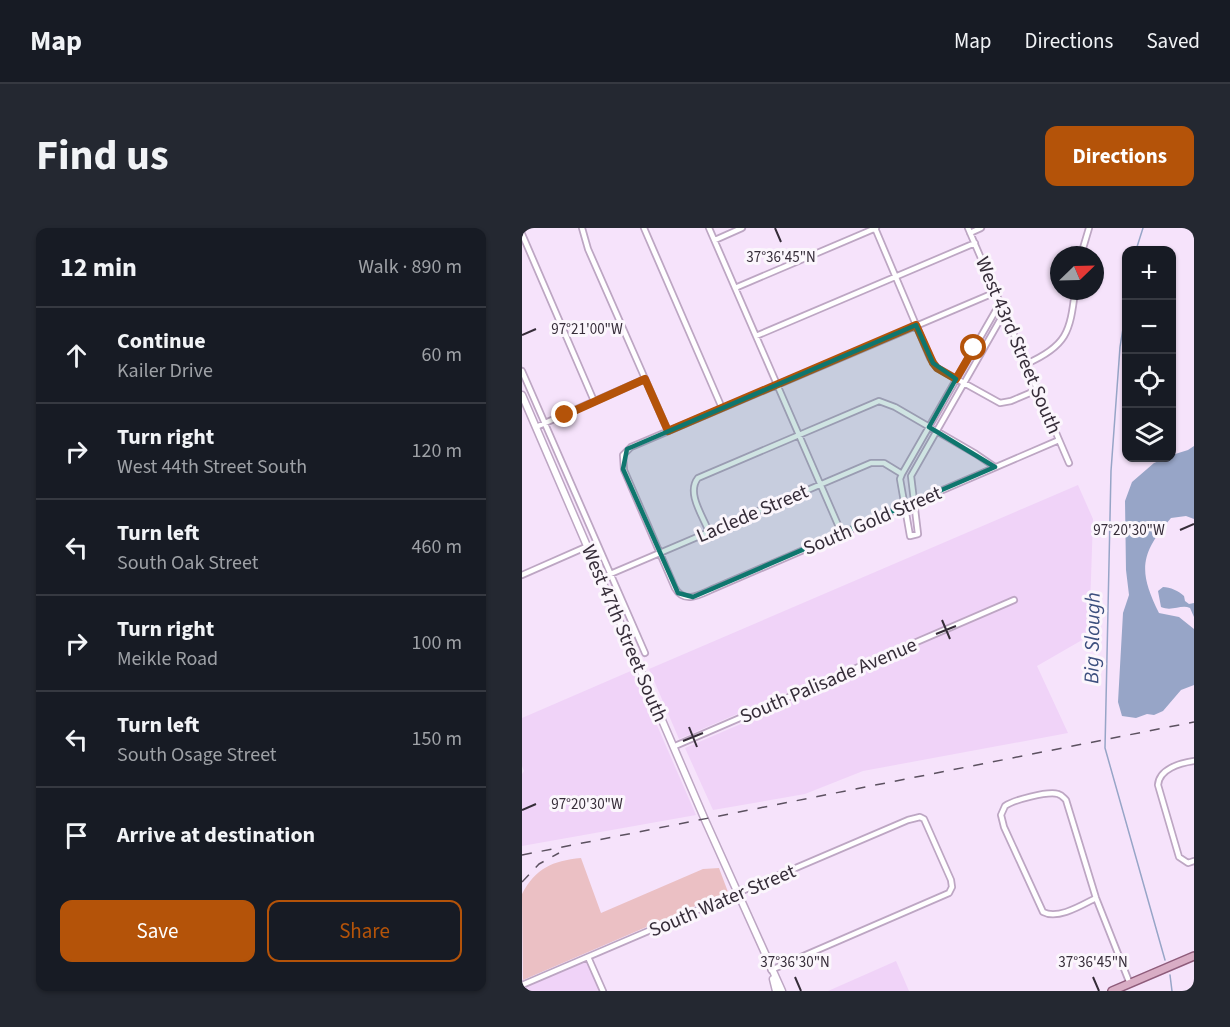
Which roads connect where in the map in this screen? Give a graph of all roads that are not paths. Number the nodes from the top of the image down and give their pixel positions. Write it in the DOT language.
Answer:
graph roads {
  1 [pos="582,228"];
  2 [pos="644,228"];
  3 [pos="709,228"];
  4 [pos="742,228"];
  5 [pos="875,228"];
  6 [pos="981,228"];
  7 [pos="1089,228"];
  8 [pos="969,231"];
  9 [pos="522,234"];
  10 [pos="715,240"];
  11 [pos="975,243"];
  12 [pos="1084,246"];
  13 [pos="896,277"];
  14 [pos="735,288"];
  15 [pos="996,292"];
  16 [pos="1075,300"];
  17 [pos="1000,303"];
  18 [pos="1004,313"];
  19 [pos="916,325"];
  20 [pos="756,336"];
  21 [pos="1026,364"];
  22 [pos="522,371"];
  23 [pos="645,379"];
  24 [pos="956,379"];
  25 [pos="964,383"];
  26 [pos="777,384"];
  27 [pos="1038,390"];
  28 [pos="522,395"];
  29 [pos="594,401"];
  30 [pos="722,408"];
  31 [pos="545,424"];
  32 [pos="929,427"];
  33 [pos="536,428"];
  34 [pos="668,431"];
  35 [pos="936,431"];
  36 [pos="799,434"];
  37 [pos="1059,440"];
  38 [pos="1069,463"];
  39 [pos="995,467"];
  40 [pos="902,474"];
  41 [pos="820,484"];
  42 [pos="914,503"];
  43 [pos="905,506"];
  44 [pos="709,532"];
  45 [pos="842,534"];
  46 [pos="588,546"];
  47 [pos="660,553"];
  48 [pos="610,574"];
  49 [pos="522,575"];
  50 [pos="601,578"];
  51 [pos="1014,600"];
  52 [pos="645,653"];
  53 [pos="675,746"];
  54 [pos="1194,761"];
  55 [pos="1194,861"];
  56 [pos="737,893"];
  57 [pos="1096,898"];
  58 [pos="1194,956"];
  59 [pos="588,957"];
  60 [pos="771,970"];
  61 [pos="1130,984"];
  62 [pos="522,985"];
  63 [pos="603,991"];
  64 [pos="776,991"];
  65 [pos="782,991"];
  66 [pos="1112,991"];
  1 -- 23 [label="street"];
  2 -- 30 [label="street"];
  3 -- 10 [label="street"];
  4 -- 10 [label="street"];
  5 -- 13 [label="street"];
  5 -- 14 [label="street"];
  6 -- 8 [label="street"];
  7 -- 12 [label="street"];
  8 -- 11 [label="street, West 43rd Street South"];
  9 -- 29 [label="street"];
  10 -- 14 [label="street"];
  11 -- 13 [label="street"];
  11 -- 15 [label="street, West 43rd Street South"];
  13 -- 19 [label="street"];
  13 -- 20 [label="street"];
  14 -- 20 [label="street"];
  15 -- 17 [label="street, West 43rd Street South"];
  15 -- 19 [label="street"];
  16 -- 21 [label="street"];
  17 -- 18 [label="street, West 43rd Street South"];
  17 -- 24 [label="street"];
  18 -- 21 [label="street, West 43rd Street South"];
  18 -- 25 [label="street"];
  19 -- 24 [label="street"];
  19 -- 26 [label="street"];
  20 -- 26 [label="street"];
  21 -- 27 [label="street, West 43rd Street South"];
  22 -- 31 [label="street"];
  23 -- 29 [label="street"];
  23 -- 34 [label="street"];
  24 -- 25 [label="street"];
  24 -- 32 [label="street"];
  25 -- 27 [label="street"];
  25 -- 35 [label="street"];
  26 -- 30 [label="street"];
  26 -- 36 [label="street"];
  27 -- 37 [label="street, West 43rd Street South"];
  28 -- 33 [label="street, West 47th Street South"];
  29 -- 31 [label="street"];
  30 -- 34 [label="street"];
  31 -- 33 [label="street"];
  31 -- 48 [label="street"];
  32 -- 35 [label="street"];
  32 -- 36 [label="street"];
  32 -- 40 [label="street"];
  33 -- 46 [label="street, West 47th Street South"];
  34 -- 47 [label="street"];
  35 -- 39 [label="street"];
  35 -- 42 [label="street"];
  36 -- 41 [label="street"];
  36 -- 44 [label="street"];
  37 -- 38 [label="street, West 43rd Street South"];
  37 -- 39 [label="street, South Gold Street"];
  39 -- 42 [label="street, South Gold Street"];
  40 -- 41 [label="street, Laclede Street"];
  40 -- 43 [label="street"];
  41 -- 44 [label="street, Laclede Street"];
  41 -- 45 [label="street"];
  42 -- 43 [label="street, South Gold Street"];
  42 -- 43 [label="street"];
  43 -- 45 [label="street, South Gold Street"];
  44 -- 47 [label="street, Laclede Street"];
  45 -- 47 [label="street, South Gold Street"];
  46 -- 49 [label="street"];
  46 -- 50 [label="street, West 47th Street South"];
  47 -- 48 [label="street, Laclede Street"];
  48 -- 50 [label="street, Laclede Street"];
  48 -- 52 [label="street"];
  50 -- 53 [label="street, West 47th Street South"];
  51 -- 53 [label="street, South Palisade Avenue"];
  53 -- 56 [label="street, West 47th Street South"];
  54 -- 55 [label="street"];
  56 -- 59 [label="street, South Water Street"];
  56 -- 60 [label="street, West 47th Street South"];
  56 -- 60 [label="street, South Water Street"];
  57 -- 57 [label="street"];
  57 -- 61 [label="street"];
  58 -- 61 [label="main road"];
  59 -- 62 [label="street, South Water Street"];
  59 -- 63 [label="street"];
  60 -- 64 [label="street"];
  60 -- 65 [label="street"];
  61 -- 66 [label="main road"];
}
